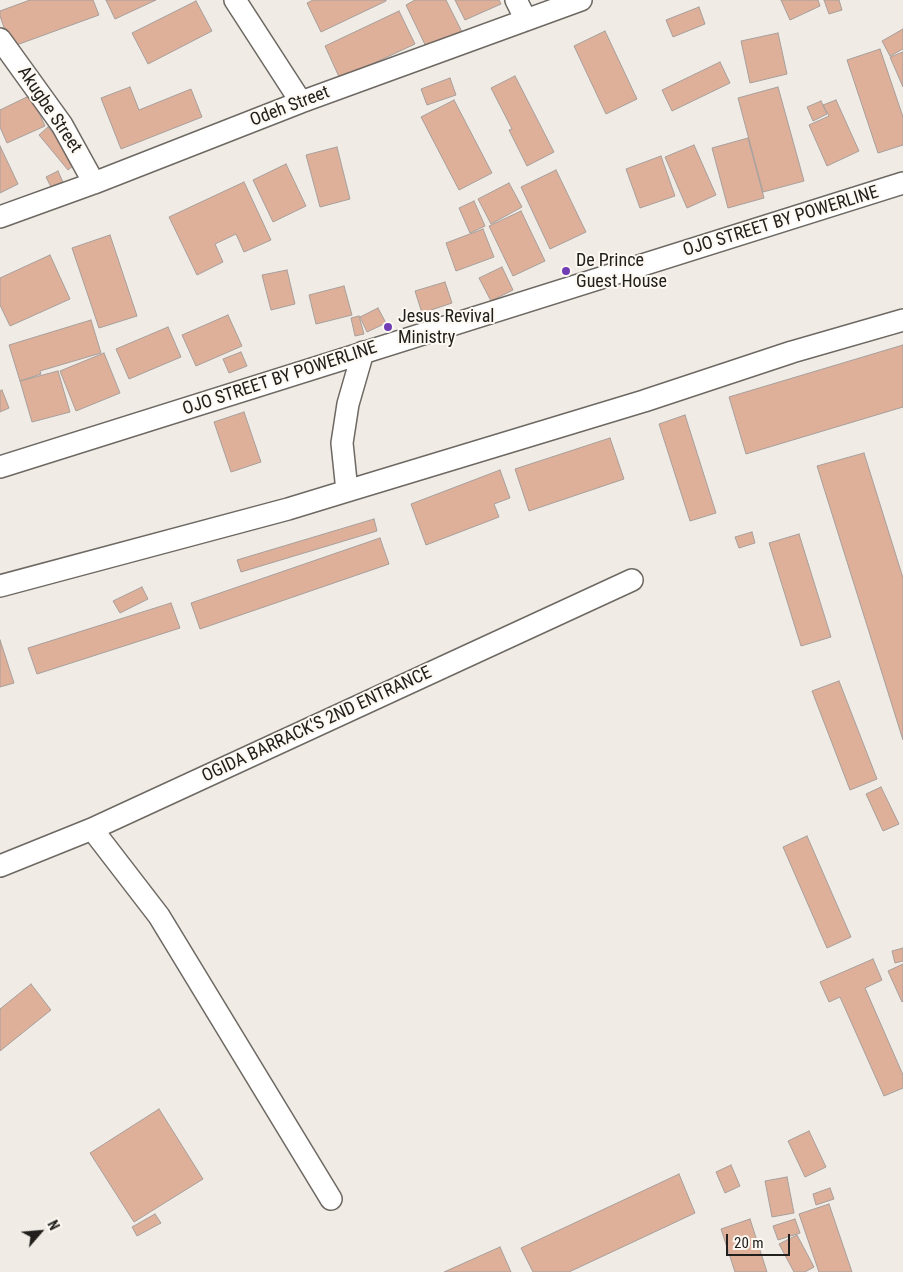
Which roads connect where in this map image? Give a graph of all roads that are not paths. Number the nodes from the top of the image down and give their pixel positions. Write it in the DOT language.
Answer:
graph roads {
  1 [pos="235,0"];
  2 [pos="516,0"];
  3 [pos="582,0"];
  4 [pos="526,20"];
  5 [pos="0,39"];
  6 [pos="301,102"];
  7 [pos="94,183"];
  8 [pos="903,183"];
  9 [pos="0,217"];
  10 [pos="903,320"];
  11 [pos="363,352"];
  12 [pos="0,467"];
  13 [pos="347,492"];
  14 [pos="632,580"];
  15 [pos="0,586"];
  16 [pos="92,829"];
  17 [pos="0,866"];
  18 [pos="331,1200"];
  1 -- 6 [label="street"];
  2 -- 4 [label="street"];
  3 -- 4 [label="street, Odeh Street"];
  4 -- 6 [label="street, Odeh Street"];
  5 -- 7 [label="street, Akugbe Street"];
  6 -- 7 [label="street, Odeh Street"];
  7 -- 9 [label="street, Odeh Street"];
  8 -- 11 [label="street, OJO STREET BY POWERLINE"];
  10 -- 13 [label="street"];
  11 -- 12 [label="street, OJO STREET BY POWERLINE"];
  11 -- 13 [label="street"];
  13 -- 15 [label="street"];
  14 -- 16 [label="street, OGIDA BARRACK'S 2ND ENTRANCE"];
  16 -- 17 [label="street, OGIDA BARRACK'S 2ND ENTRANCE"];
  16 -- 18 [label="street"];
}
